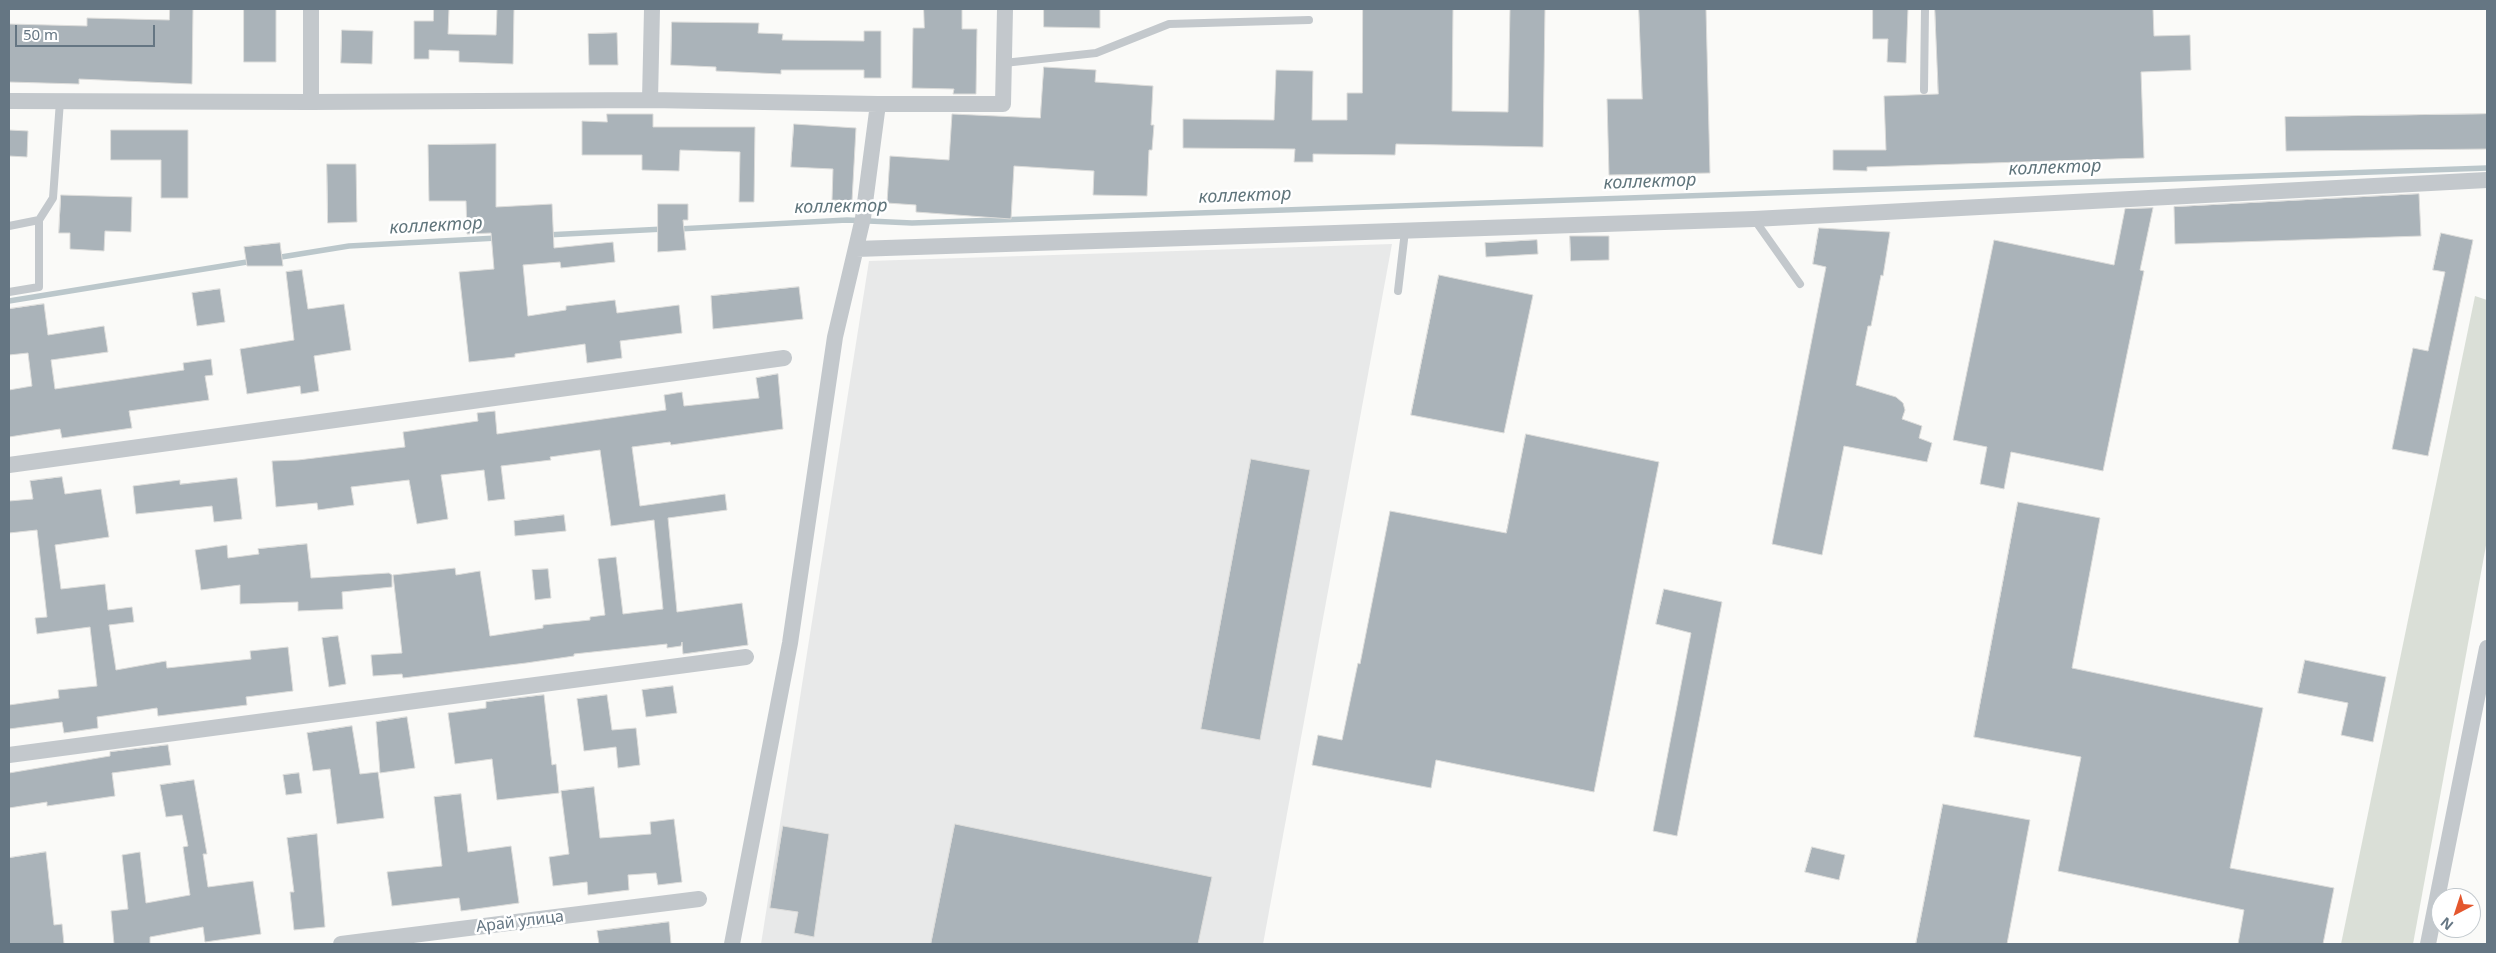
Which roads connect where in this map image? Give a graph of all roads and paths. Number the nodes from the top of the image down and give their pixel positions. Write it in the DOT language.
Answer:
graph roads {
  1 [pos="311,9"];
  2 [pos="652,9"];
  3 [pos="1005,9"];
  4 [pos="1925,9"];
  5 [pos="1309,20"];
  6 [pos="1004,62"];
  7 [pos="1924,90"];
  8 [pos="650,100"];
  9 [pos="9,101"];
  10 [pos="60,101"];
  11 [pos="311,102"];
  12 [pos="878,104"];
  13 [pos="2487,180"];
  14 [pos="1754,219"];
  15 [pos="39,220"];
  16 [pos="9,226"];
  17 [pos="1405,231"];
  18 [pos="857,245"];
  19 [pos="1800,284"];
  20 [pos="1398,291"];
  21 [pos="9,292"];
  22 [pos="784,358"];
  23 [pos="9,465"];
  24 [pos="2487,648"];
  25 [pos="746,657"];
  26 [pos="9,755"];
  27 [pos="699,899"];
  28 [pos="341,944"];
  29 [pos="732,944"];
  30 [pos="2428,944"];
  1 -- 11 [label="street"];
  2 -- 8 [label="street"];
  3 -- 6 [label="street"];
  4 -- 7 [label="lane"];
  5 -- 6 [label="lane"];
  6 -- 12 [label="street"];
  8 -- 11 [label="street"];
  8 -- 12 [label="street"];
  9 -- 10 [label="street"];
  10 -- 11 [label="street"];
  10 -- 15 [label="lane"];
  12 -- 18 [label="street"];
  13 -- 14 [label="street"];
  14 -- 17 [label="street"];
  14 -- 19 [label="lane"];
  15 -- 16 [label="lane"];
  15 -- 21 [label="lane"];
  17 -- 18 [label="street"];
  17 -- 20 [label="lane"];
  18 -- 29 [label="street"];
  22 -- 23 [label="street"];
  24 -- 30 [label="street"];
  25 -- 26 [label="street"];
  27 -- 28 [label="street, Арай улица"];
}
